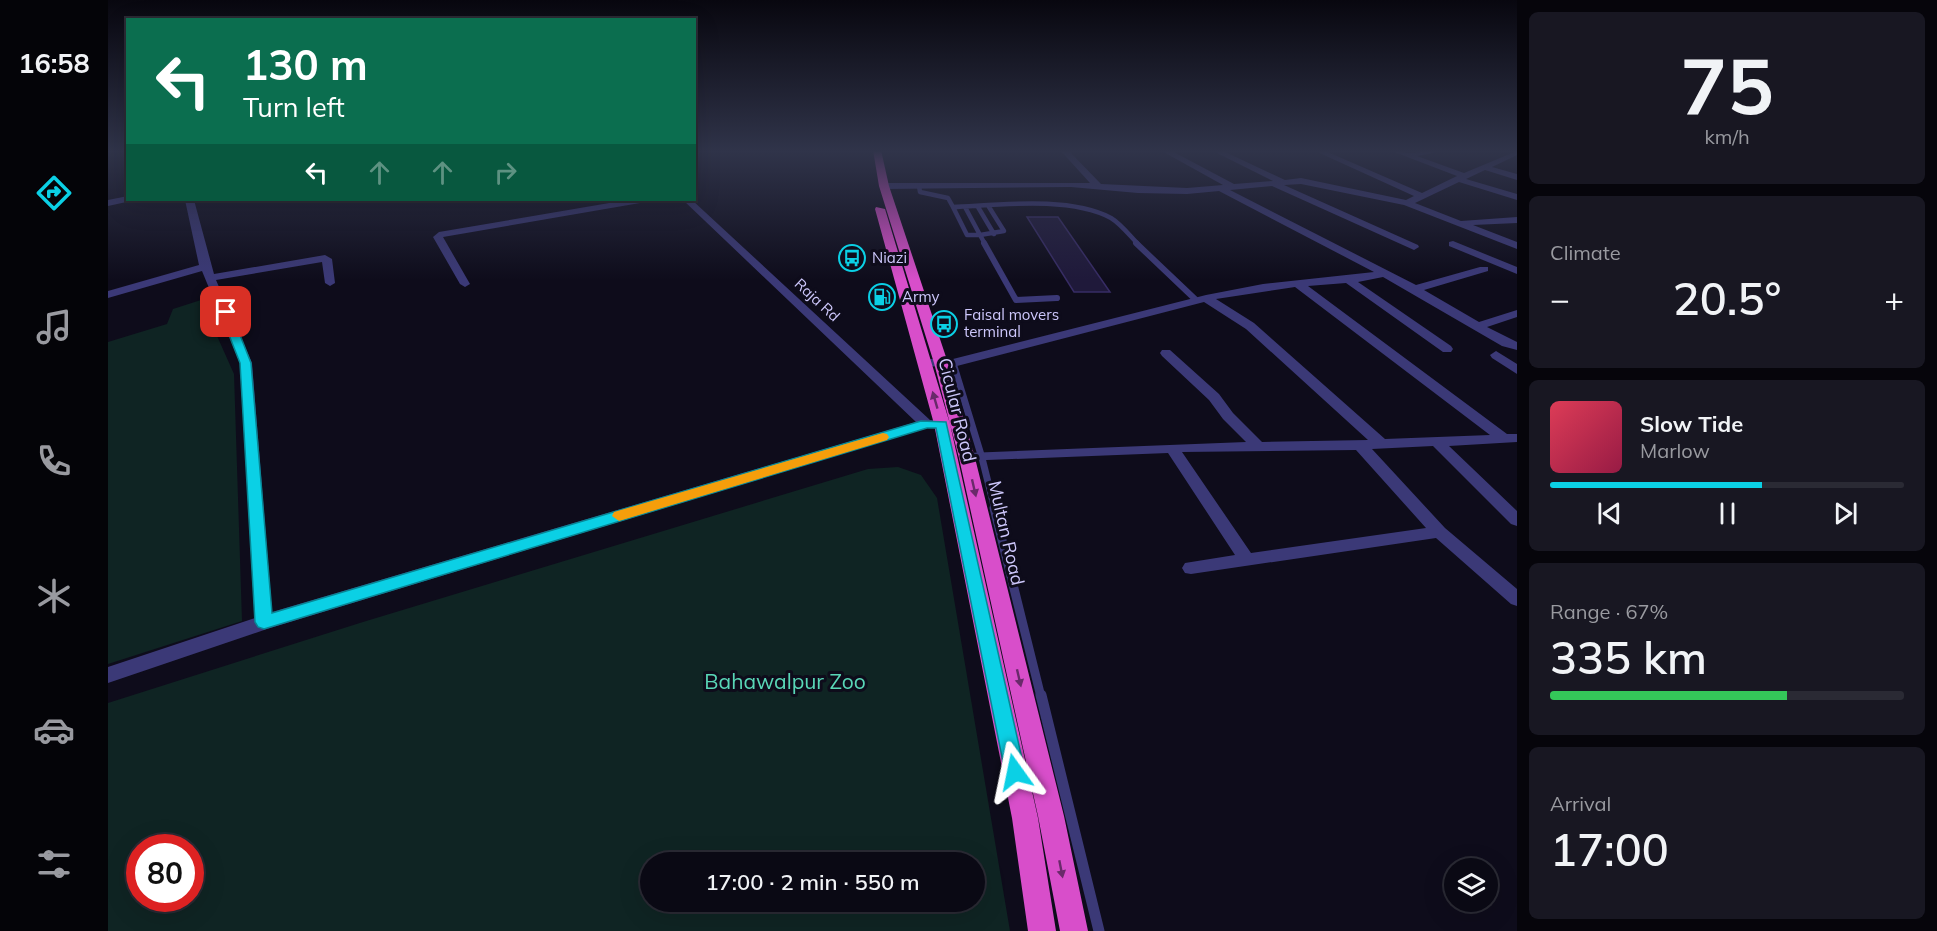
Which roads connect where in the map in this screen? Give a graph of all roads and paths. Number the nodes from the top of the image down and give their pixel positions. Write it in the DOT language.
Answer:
graph roads {
  1 [pos="877,193"];
  2 [pos="886,193"];
  3 [pos="928,193"];
  4 [pos="1230,193"];
  5 [pos="1300,193"];
  6 [pos="1363,193"];
  7 [pos="1415,193"];
  8 [pos="1427,193"];
  9 [pos="1421,196"];
  10 [pos="126,199"];
  11 [pos="189,201"];
  12 [pos="634,201"];
  13 [pos="688,201"];
  14 [pos="108,203"];
  15 [pos="1407,203"];
  16 [pos="953,207"];
  17 [pos="965,207"];
  18 [pos="978,207"];
  19 [pos="989,207"];
  20 [pos="1517,220"];
  21 [pos="1461,223"];
  22 [pos="994,234"];
  23 [pos="980,235"];
  24 [pos="1453,244"];
  25 [pos="1517,246"];
  26 [pos="1414,247"];
  27 [pos="1484,269"];
  28 [pos="1517,271"];
  29 [pos="208,273"];
  30 [pos="1385,273"];
  31 [pos="1348,280"];
  32 [pos="330,283"];
  33 [pos="1296,283"];
  34 [pos="465,284"];
  35 [pos="1415,289"];
  36 [pos="108,295"];
  37 [pos="1057,298"];
  38 [pos="1201,299"];
  39 [pos="1517,313"];
  40 [pos="1478,326"];
  41 [pos="1514,346"];
  42 [pos="1447,349"];
  43 [pos="1166,353"];
  44 [pos="940,363"];
  45 [pos="1517,370"];
  46 [pos="942,425"];
  47 [pos="1510,438"];
  48 [pos="1436,441"];
  49 [pos="1381,444"];
  50 [pos="1360,445"];
  51 [pos="1258,446"];
  52 [pos="1172,448"];
  53 [pos="975,458"];
  54 [pos="1517,520"];
  55 [pos="1439,532"];
  56 [pos="1247,560"];
  57 [pos="1191,568"];
  58 [pos="1517,599"];
  59 [pos="264,622"];
  60 [pos="108,675"];
  61 [pos="1042,931"];
  62 [pos="1074,931"];
  63 [pos="1099,931"];
  1 -- 44 [label="highway, Cicular Road"];
  2 -- 44 [label="highway"];
  3 -- 16 [label="lane"];
  4 -- 30 [label="street"];
  5 -- 26 [label="street"];
  6 -- 15 [label="street"];
  7 -- 9 [label="street"];
  8 -- 9 [label="street"];
  9 -- 15 [label="street"];
  10 -- 14 [label="street"];
  11 -- 29 [label="street"];
  12 -- 34 [label="street"];
  13 -- 46 [label="street, Raja Rd"];
  15 -- 21 [label="street"];
  16 -- 17 [label="lane"];
  16 -- 23 [label="lane"];
  17 -- 18 [label="lane"];
  17 -- 23 [label="lane"];
  18 -- 19 [label="lane"];
  18 -- 22 [label="lane"];
  19 -- 22 [label="lane"];
  19 -- 38 [label="lane"];
  20 -- 21 [label="street"];
  21 -- 25 [label="street"];
  22 -- 23 [label="lane"];
  23 -- 37 [label="lane"];
  24 -- 28 [label="street"];
  27 -- 35 [label="street"];
  29 -- 32 [label="street"];
  29 -- 36 [label="street"];
  29 -- 59 [label="street"];
  30 -- 31 [label="street"];
  30 -- 35 [label="street"];
  31 -- 33 [label="street"];
  31 -- 42 [label="street"];
  33 -- 38 [label="street"];
  33 -- 47 [label="street"];
  35 -- 40 [label="street"];
  38 -- 44 [label="street"];
  38 -- 49 [label="street"];
  39 -- 40 [label="street"];
  40 -- 41 [label="street"];
  41 -- 45 [label="street"];
  43 -- 51 [label="street"];
  44 -- 46 [label="highway, Cicular Road"];
  44 -- 53 [label="lane"];
  46 -- 53 [label="highway, Multan Road"];
  46 -- 59 [label="street"];
  46 -- 61 [label="highway, Cicular Road"];
  47 -- 48 [label="street"];
  48 -- 49 [label="street"];
  48 -- 54 [label="street"];
  49 -- 50 [label="street"];
  50 -- 51 [label="street"];
  50 -- 55 [label="street"];
  51 -- 52 [label="street"];
  52 -- 53 [label="street"];
  52 -- 56 [label="street"];
  53 -- 62 [label="highway, Multan Road, one-way"];
  53 -- 63 [label="lane"];
  55 -- 56 [label="street"];
  55 -- 58 [label="street"];
  56 -- 57 [label="street"];
  59 -- 60 [label="street"];
}
